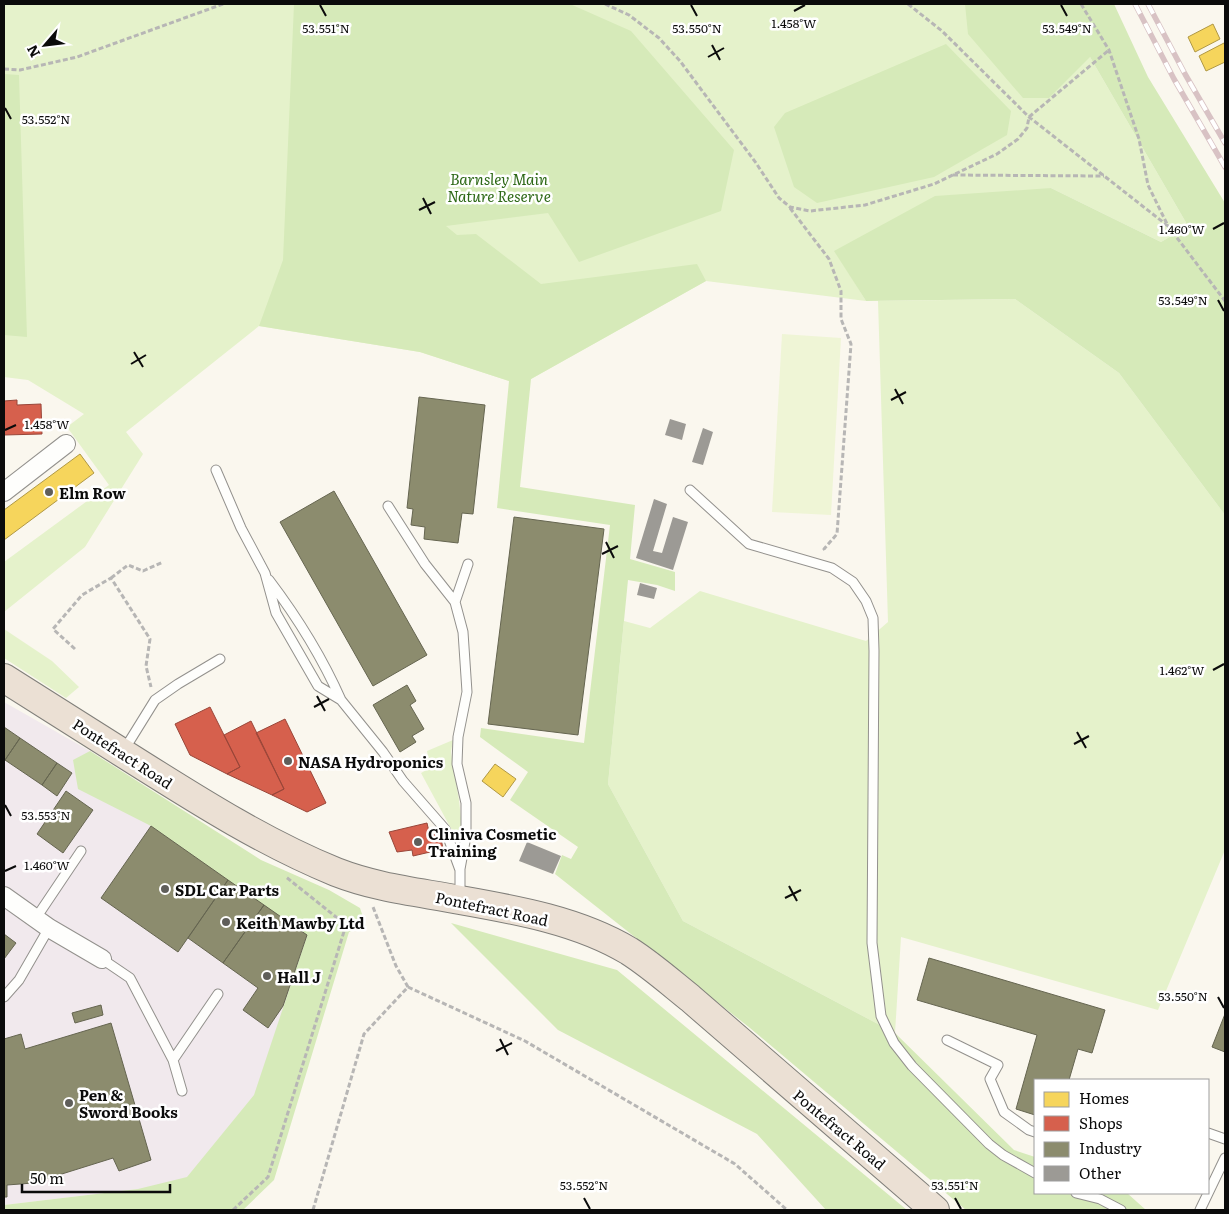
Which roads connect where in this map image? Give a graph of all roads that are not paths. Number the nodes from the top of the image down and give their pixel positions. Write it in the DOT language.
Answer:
graph roads {
  1 [pos="66,444"];
  2 [pos="216,470"];
  3 [pos="690,490"];
  4 [pos="4,492"];
  5 [pos="388,506"];
  6 [pos="468,564"];
  7 [pos="264,573"];
  8 [pos="455,602"];
  9 [pos="220,659"];
  10 [pos="4,678"];
  11 [pos="341,700"];
  12 [pos="122,752"];
  13 [pos="81,851"];
  14 [pos="460,870"];
  15 [pos="4,896"];
  16 [pos="460,900"];
  17 [pos="43,923"];
  18 [pos="102,959"];
  19 [pos="218,994"];
  20 [pos="4,997"];
  21 [pos="947,1040"];
  22 [pos="173,1060"];
  23 [pos="182,1092"];
  24 [pos="1034,1132"];
  25 [pos="1209,1133"];
  26 [pos="1225,1139"];
  27 [pos="1225,1158"];
  28 [pos="1034,1172"];
  29 [pos="1209,1191"];
  30 [pos="1079,1194"];
  31 [pos="1208,1194"];
  32 [pos="935,1210"];
  33 [pos="1121,1210"];
  34 [pos="1200,1210"];
  1 -- 4 [label="street"];
  2 -- 7 [label="lane"];
  3 -- 28 [label="lane"];
  5 -- 8 [label="lane"];
  6 -- 8 [label="lane"];
  7 -- 11 [label="lane"];
  7 -- 11 [label="lane"];
  8 -- 14 [label="lane"];
  9 -- 12 [label="lane"];
  10 -- 12 [label="highway, Pontefract Road"];
  11 -- 14 [label="lane"];
  12 -- 16 [label="highway, Pontefract Road"];
  13 -- 17 [label="lane"];
  14 -- 16 [label="lane"];
  15 -- 17 [label="street"];
  16 -- 32 [label="highway, Pontefract Road"];
  17 -- 18 [label="street"];
  17 -- 20 [label="lane"];
  18 -- 22 [label="lane"];
  19 -- 22 [label="lane"];
  21 -- 24 [label="lane"];
  22 -- 23 [label="lane"];
  25 -- 26 [label="lane"];
  27 -- 29 [label="lane"];
  30 -- 33 [label="lane"];
  31 -- 34 [label="lane"];
}
